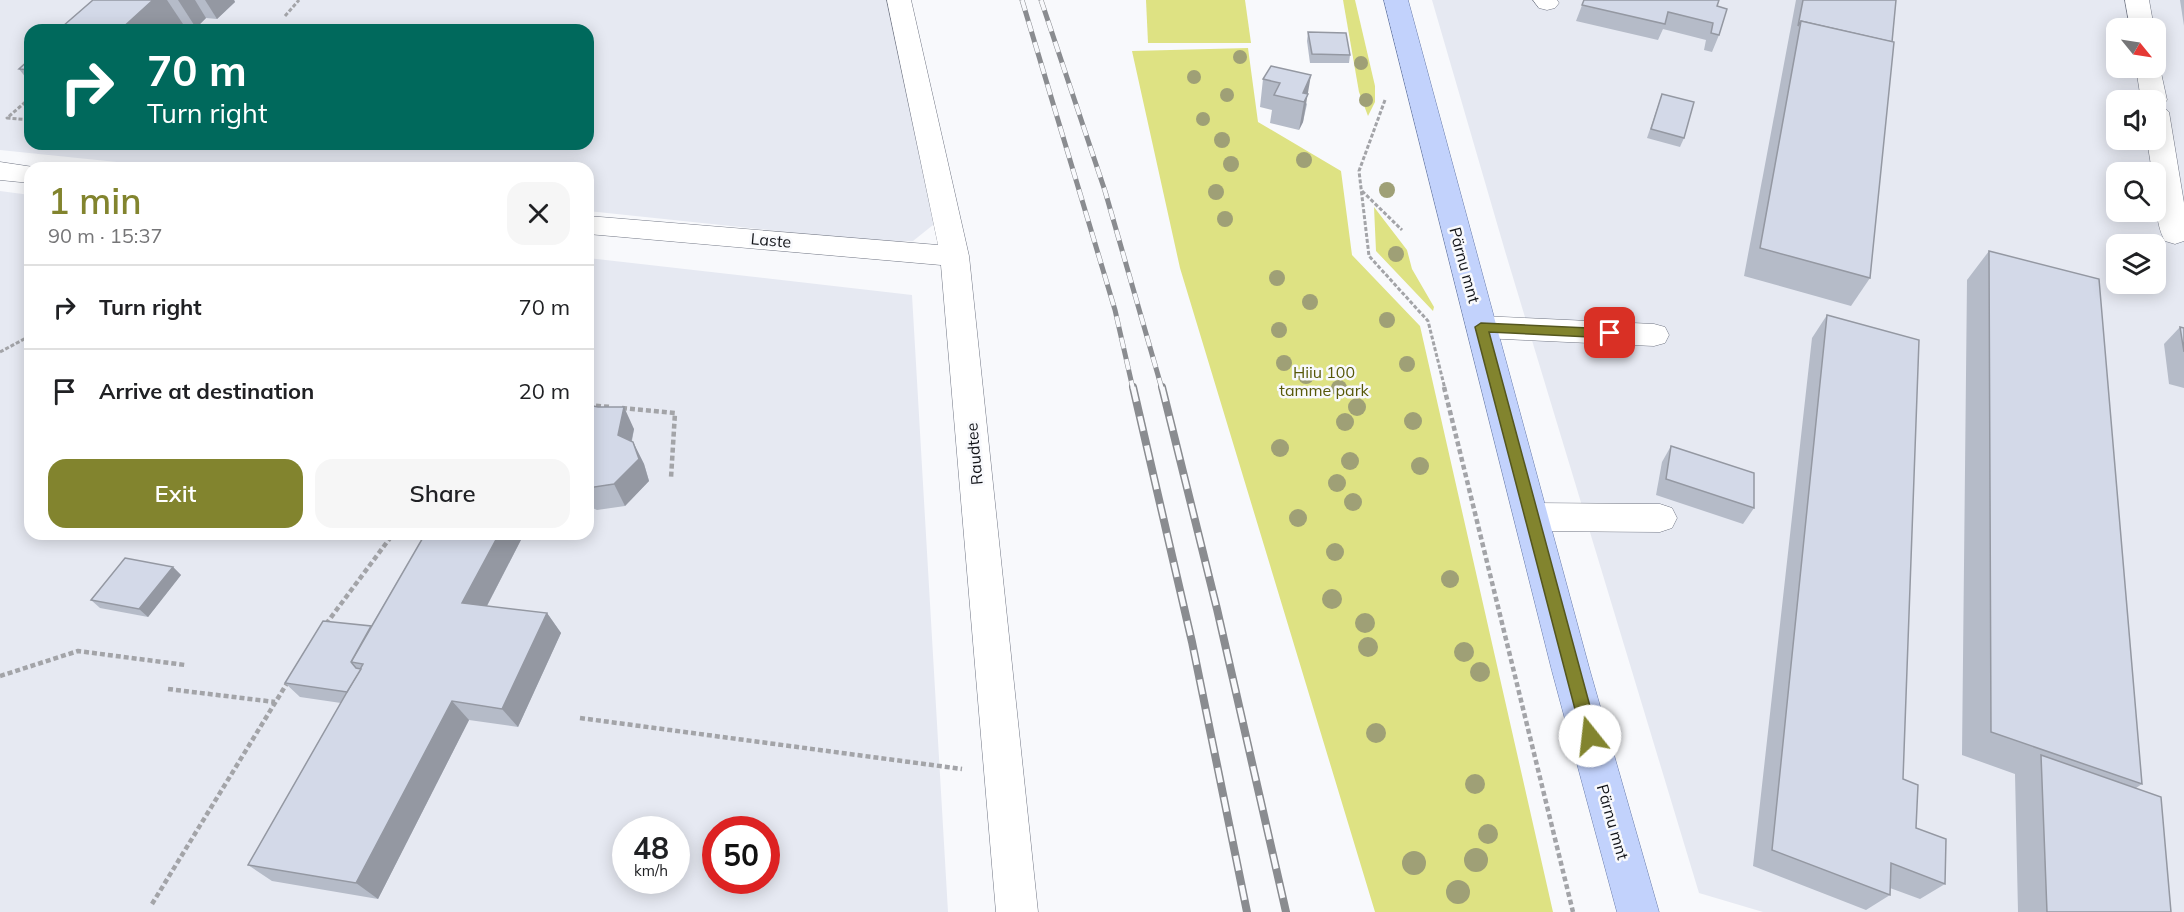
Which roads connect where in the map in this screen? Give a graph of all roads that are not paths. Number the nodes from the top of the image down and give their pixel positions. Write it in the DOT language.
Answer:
graph roads {
  1 [pos="899,0"];
  2 [pos="1395,0"];
  3 [pos="2137,0"];
  4 [pos="2140,18"];
  5 [pos="2162,150"];
  6 [pos="0,171"];
  7 [pos="24,173"];
  8 [pos="594,226"];
  9 [pos="2175,234"];
  10 [pos="955,256"];
  11 [pos="1481,327"];
  12 [pos="1654,335"];
  13 [pos="1531,517"];
  14 [pos="1660,518"];
  15 [pos="1017,912"];
  16 [pos="1638,912"];
  1 -- 10 [label="street, Raudtee"];
  2 -- 11 [label="main road, Pärnu mnt"];
  3 -- 4 [label="street"];
  5 -- 9 [label="street"];
  6 -- 7 [label="street"];
  8 -- 10 [label="street, Laste"];
  10 -- 15 [label="street, Raudtee"];
  11 -- 12 [label="street"];
  11 -- 13 [label="main road, Pärnu mnt"];
  13 -- 14 [label="street"];
  13 -- 16 [label="main road, Pärnu mnt"];
}
